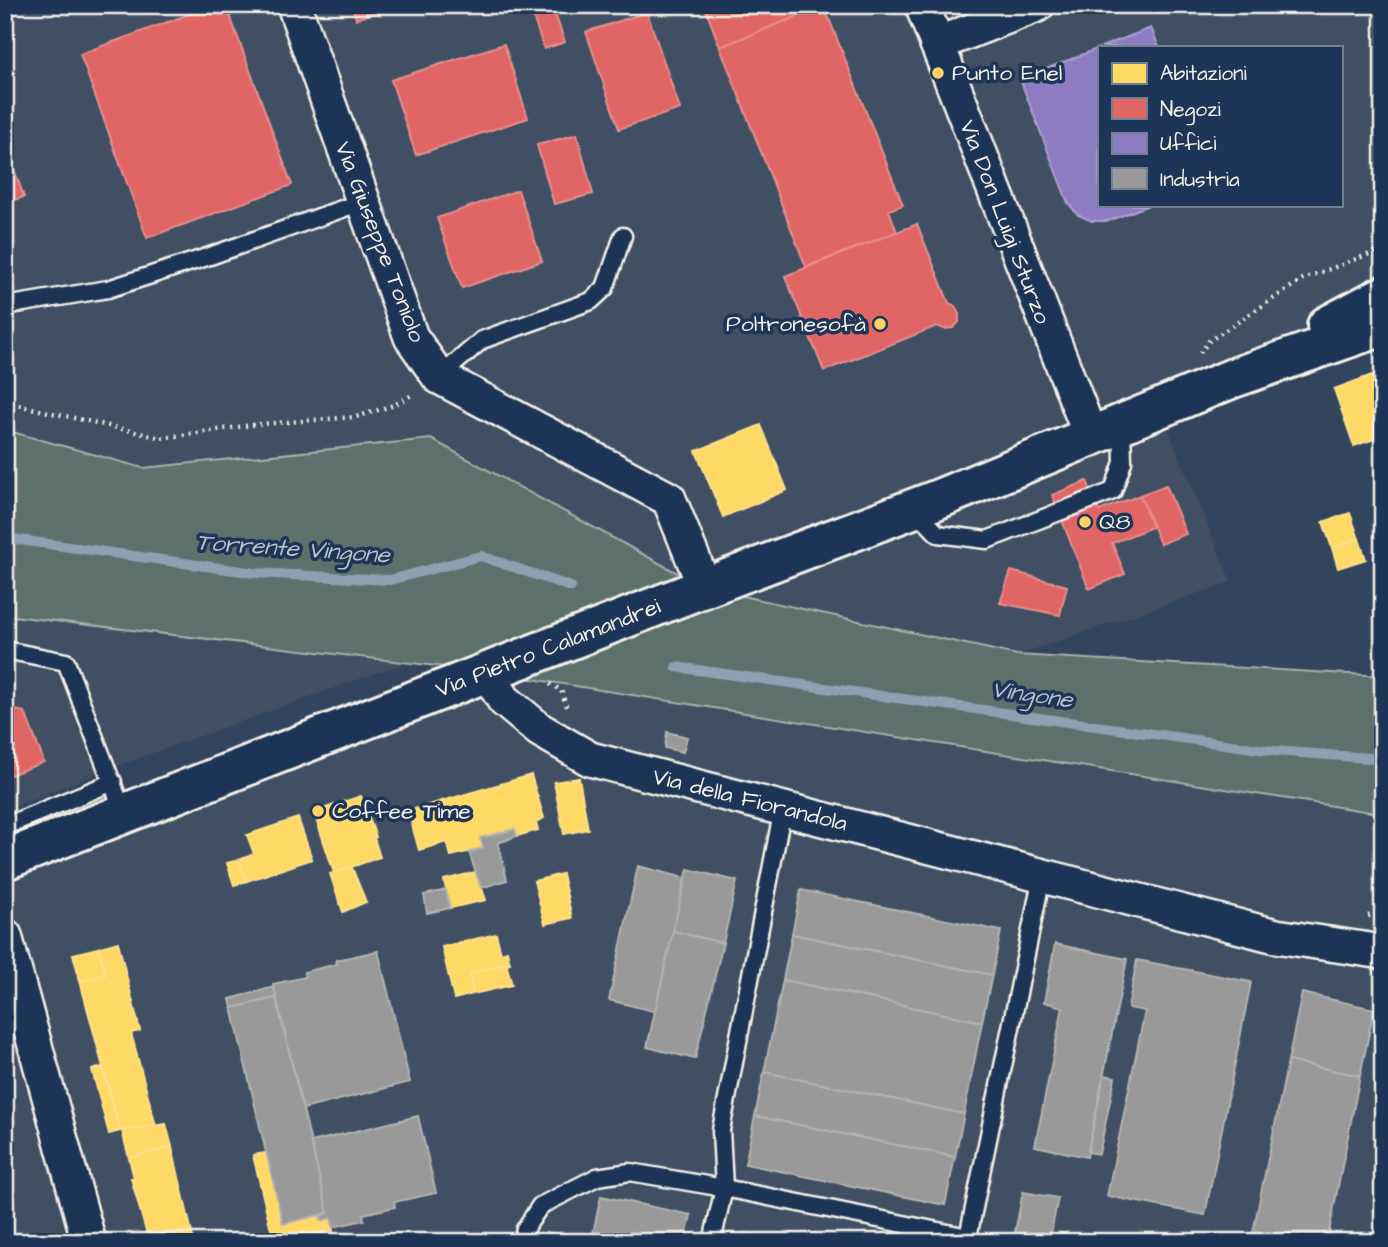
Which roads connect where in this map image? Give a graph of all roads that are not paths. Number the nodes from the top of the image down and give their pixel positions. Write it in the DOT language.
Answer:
graph roads {
  1 [pos="294,5"];
  2 [pos="922,5"];
  3 [pos="1037,5"];
  4 [pos="937,44"];
  5 [pos="364,201"];
  6 [pos="623,236"];
  7 [pos="1383,296"];
  8 [pos="5,306"];
  9 [pos="1383,326"];
  10 [pos="439,377"];
  11 [pos="1233,378"];
  12 [pos="1106,431"];
  13 [pos="914,509"];
  14 [pos="695,591"];
  15 [pos="5,650"];
  16 [pos="503,666"];
  17 [pos="119,798"];
  18 [pos="783,808"];
  19 [pos="5,826"];
  20 [pos="5,860"];
  21 [pos="1042,876"];
  22 [pos="5,936"];
  23 [pos="1383,952"];
  24 [pos="724,1188"];
  25 [pos="968,1239"];
  26 [pos="89,1242"];
  27 [pos="522,1242"];
  28 [pos="712,1242"];
  1 -- 5 [label="street, Via Giuseppe Toniolo"];
  2 -- 4 [label="street, Via Don Luigi Sturzo"];
  3 -- 4 [label="street"];
  4 -- 12 [label="street, Via Don Luigi Sturzo"];
  5 -- 8 [label="lane"];
  5 -- 10 [label="street, Via Giuseppe Toniolo"];
  6 -- 10 [label="lane"];
  7 -- 11 [label="main road"];
  9 -- 11 [label="main road"];
  10 -- 14 [label="street, Via Giuseppe Toniolo"];
  11 -- 12 [label="main road, Via Pietro Calamandrei"];
  12 -- 13 [label="main road, Via Pietro Calamandrei"];
  12 -- 13 [label="lane"];
  13 -- 14 [label="main road, Via Pietro Calamandrei"];
  14 -- 16 [label="main road, Via Pietro Calamandrei"];
  15 -- 17 [label="lane"];
  16 -- 17 [label="main road, Via Pietro Calamandrei"];
  16 -- 18 [label="street, Via della Fiorandola"];
  17 -- 19 [label="lane"];
  17 -- 20 [label="main road, Via Pietro Calamandrei"];
  18 -- 21 [label="street, Via della Fiorandola"];
  18 -- 24 [label="lane"];
  21 -- 23 [label="street, Via della Fiorandola"];
  21 -- 25 [label="lane"];
  22 -- 26 [label="street"];
  24 -- 25 [label="lane"];
  24 -- 27 [label="lane"];
  24 -- 28 [label="lane"];
}
